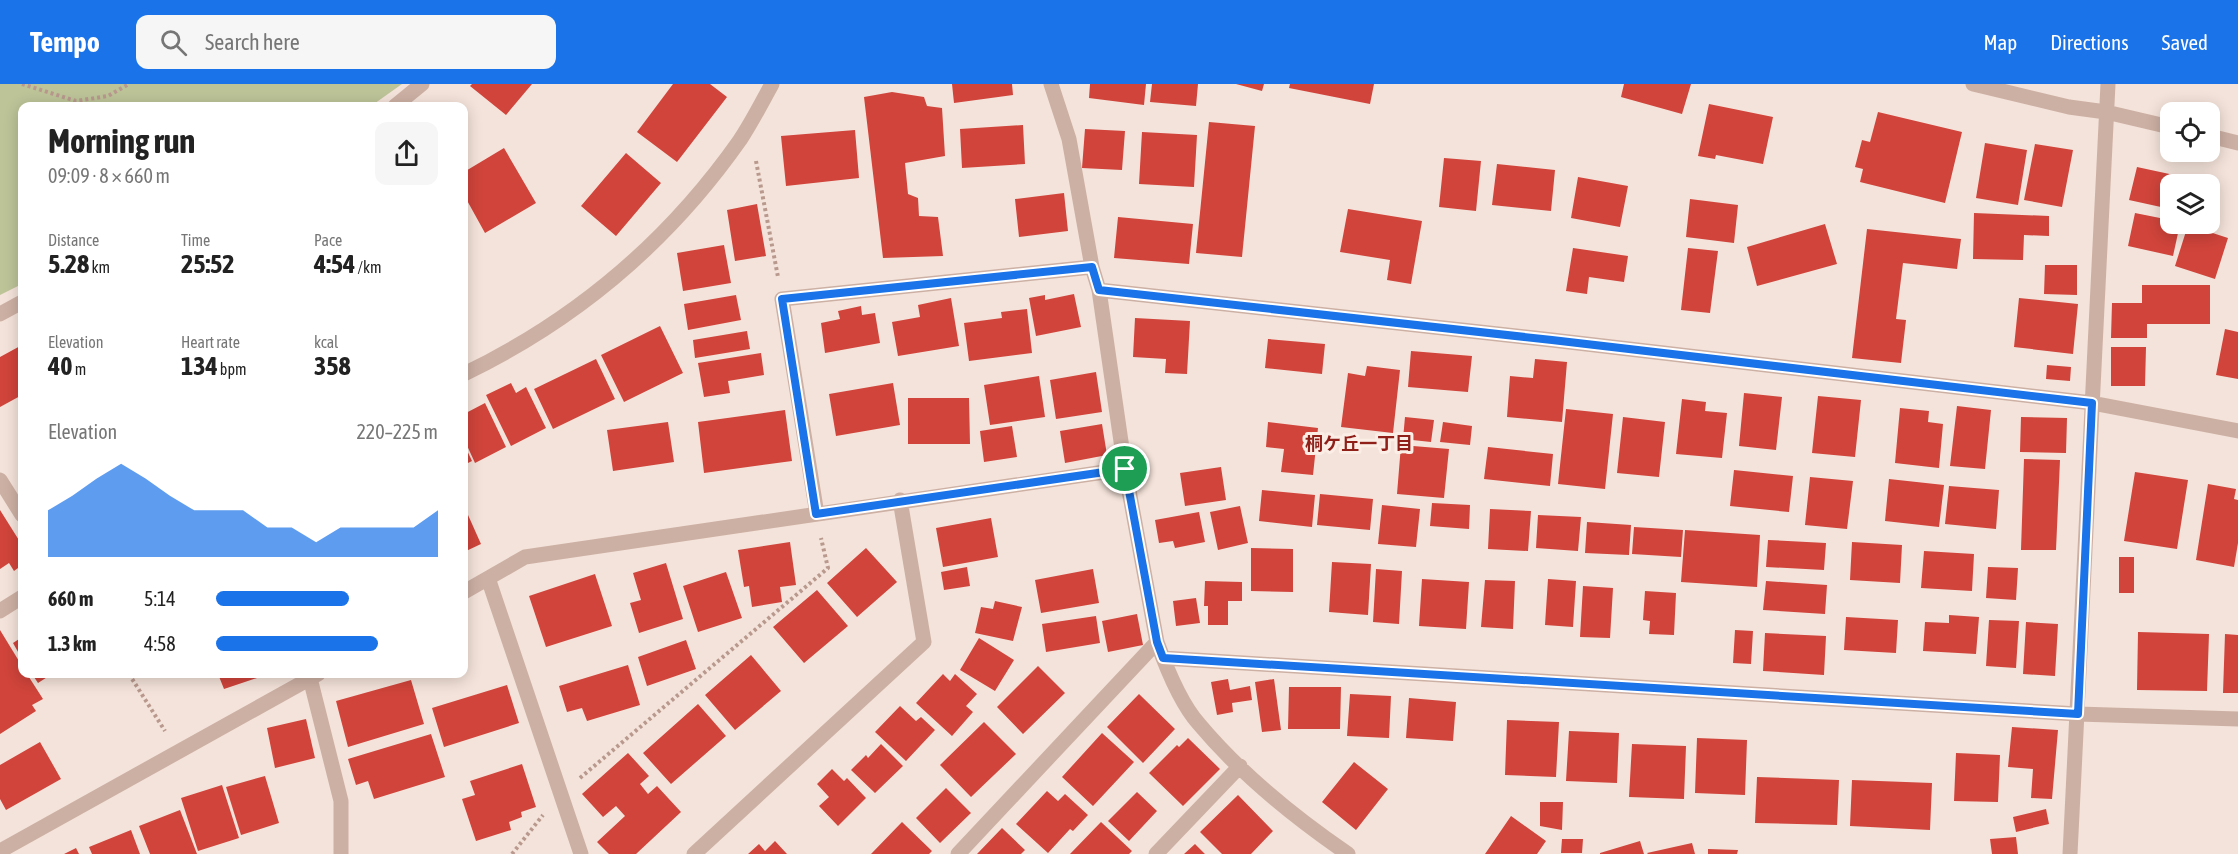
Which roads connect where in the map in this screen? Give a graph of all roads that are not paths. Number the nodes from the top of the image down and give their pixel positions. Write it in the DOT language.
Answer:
graph roads {
  1 [pos="422,84"];
  2 [pos="772,84"];
  3 [pos="1051,84"];
  4 [pos="1973,84"];
  5 [pos="2108,84"];
  6 [pos="400,102"];
  7 [pos="2106,112"];
  8 [pos="2160,125"];
  9 [pos="2220,138"];
  10 [pos="2238,143"];
  11 [pos="1092,267"];
  12 [pos="1099,290"];
  13 [pos="18,304"];
  14 [pos="0,314"];
  15 [pos="468,372"];
  16 [pos="2092,403"];
  17 [pos="2238,431"];
  18 [pos="1125,469"];
  19 [pos="0,480"];
  20 [pos="900,500"];
  21 [pos="18,509"];
  22 [pos="816,514"];
  23 [pos="488,578"];
  24 [pos="468,590"];
  25 [pos="18,600"];
  26 [pos="0,611"];
  27 [pos="1157,642"];
  28 [pos="1163,658"];
  29 [pos="310,678"];
  30 [pos="314,678"];
  31 [pos="2078,714"];
  32 [pos="2238,719"];
  33 [pos="1240,766"];
  34 [pos="0,851"];
  35 [pos="341,854"];
  36 [pos="580,854"];
  37 [pos="694,854"];
  38 [pos="958,854"];
  39 [pos="1156,854"];
  40 [pos="1348,854"];
  41 [pos="2070,854"];
  1 -- 6 [label="street"];
  2 -- 15 [label="street"];
  3 -- 11 [label="street"];
  4 -- 7 [label="street"];
  5 -- 7 [label="street"];
  7 -- 8 [label="street"];
  7 -- 16 [label="street"];
  9 -- 10 [label="street"];
  11 -- 12 [label="street"];
  11 -- 22 [label="street"];
  12 -- 16 [label="street"];
  12 -- 18 [label="street"];
  13 -- 14 [label="street"];
  16 -- 17 [label="street"];
  16 -- 31 [label="street"];
  18 -- 20 [label="street"];
  18 -- 27 [label="street"];
  19 -- 21 [label="street"];
  20 -- 22 [label="street"];
  20 -- 37 [label="street"];
  22 -- 23 [label="street"];
  23 -- 24 [label="street"];
  23 -- 36 [label="street"];
  25 -- 26 [label="street"];
  27 -- 28 [label="street"];
  27 -- 38 [label="street"];
  28 -- 31 [label="street"];
  28 -- 33 [label="street"];
  29 -- 34 [label="street"];
  30 -- 35 [label="street"];
  31 -- 32 [label="street"];
  31 -- 41 [label="street"];
  33 -- 39 [label="street"];
  33 -- 40 [label="street"];
}
